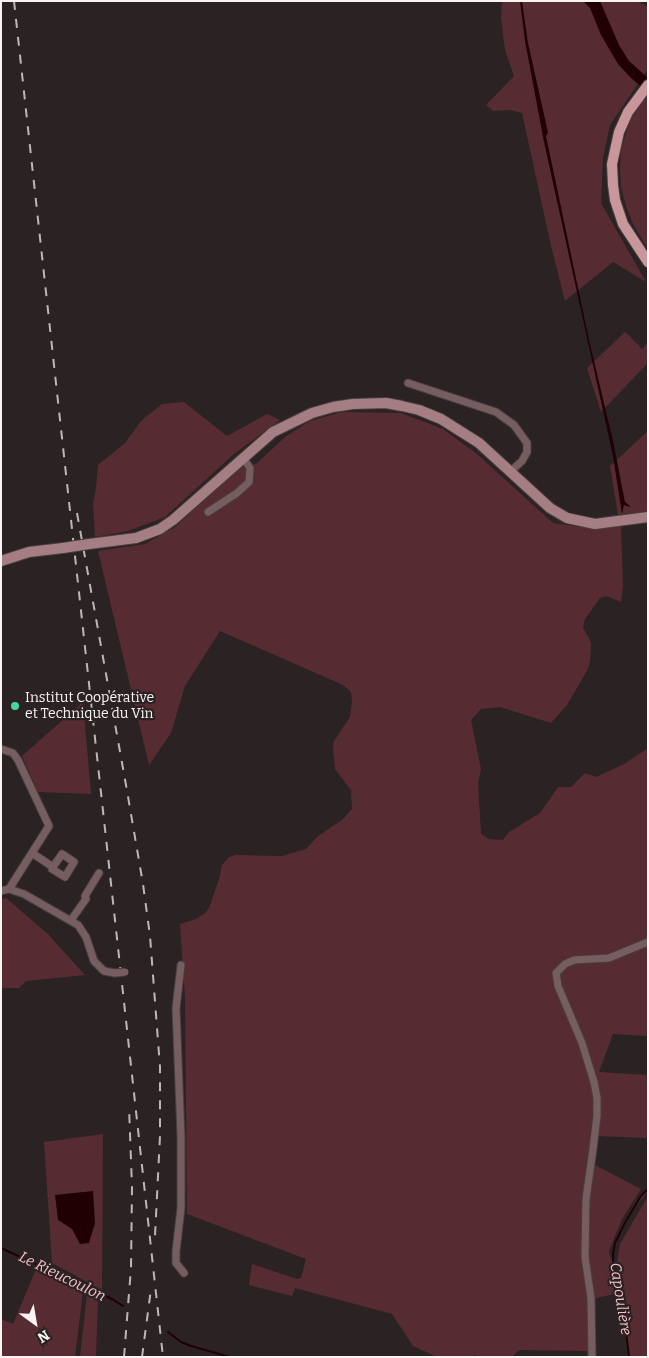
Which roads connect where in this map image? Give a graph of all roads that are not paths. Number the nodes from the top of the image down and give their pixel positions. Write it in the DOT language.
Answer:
graph roads {
  1 [pos="645,88"];
  2 [pos="648,262"];
  3 [pos="408,383"];
  4 [pos="242,458"];
  5 [pos="511,471"];
  6 [pos="208,512"];
  7 [pos="648,517"];
  8 [pos="1,561"];
  9 [pos="1,748"];
  10 [pos="32,853"];
  11 [pos="53,867"];
  12 [pos="99,873"];
  13 [pos="5,890"];
  14 [pos="71,920"];
  15 [pos="648,942"];
  16 [pos="181,965"];
  17 [pos="124,972"];
  18 [pos="184,1273"];
  19 [pos="592,1357"];
  1 -- 2 [label="main road"];
  3 -- 5 [label="street"];
  4 -- 5 [label="street"];
  4 -- 6 [label="street"];
  4 -- 8 [label="street, bridge"];
  5 -- 7 [label="street"];
  9 -- 10 [label="street"];
  10 -- 11 [label="street"];
  10 -- 13 [label="street"];
  12 -- 14 [label="street"];
  13 -- 14 [label="street"];
  14 -- 17 [label="street, bridge"];
  15 -- 19 [label="street"];
  16 -- 18 [label="street"];
}
